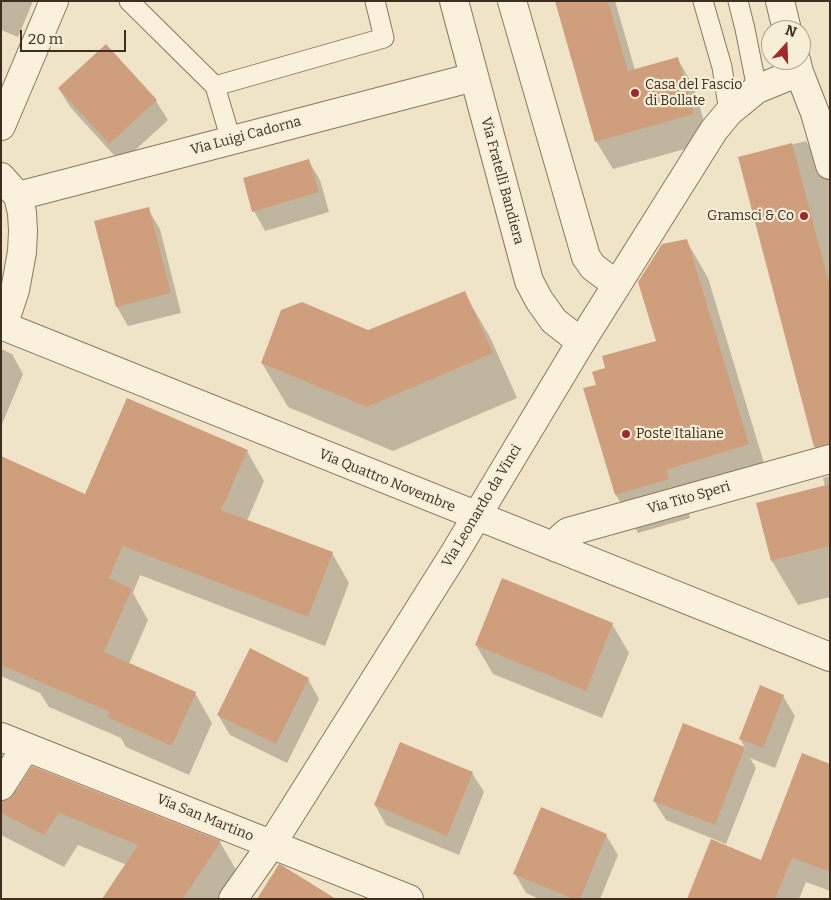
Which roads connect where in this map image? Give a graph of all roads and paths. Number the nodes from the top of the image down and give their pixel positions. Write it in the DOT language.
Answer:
graph roads {
  1 [pos="54,1"];
  2 [pos="129,1"];
  3 [pos="375,1"];
  4 [pos="454,1"];
  5 [pos="512,1"];
  6 [pos="703,1"];
  7 [pos="738,1"];
  8 [pos="780,1"];
  9 [pos="785,20"];
  10 [pos="790,70"];
  11 [pos="799,70"];
  12 [pos="474,77"];
  13 [pos="215,86"];
  14 [pos="757,89"];
  15 [pos="729,112"];
  16 [pos="1,126"];
  17 [pos="231,140"];
  18 [pos="830,165"];
  19 [pos="10,187"];
  20 [pos="617,284"];
  21 [pos="2,326"];
  22 [pos="581,342"];
  23 [pos="830,459"];
  24 [pos="476,516"];
  25 [pos="557,548"];
  26 [pos="830,657"];
  27 [pos="1,737"];
  28 [pos="26,747"];
  29 [pos="1,786"];
  30 [pos="271,845"];
  31 [pos="233,899"];
  32 [pos="409,899"];
  1 -- 16 [label="street"];
  2 -- 13 [label="lane"];
  3 -- 13 [label="lane"];
  4 -- 12 [label="street, Via Fratelli Bandiera"];
  5 -- 20 [label="street"];
  6 -- 15 [label="lane"];
  7 -- 14 [label="lane"];
  8 -- 9 [label="street"];
  10 -- 14 [label="street, Via Leonardo da Vinci"];
  11 -- 18 [label="street"];
  12 -- 17 [label="street, Via Luigi Cadorna"];
  12 -- 22 [label="street, Via Fratelli Bandiera"];
  13 -- 17 [label="lane"];
  14 -- 15 [label="street, Via Leonardo da Vinci"];
  15 -- 20 [label="street, Via Leonardo da Vinci"];
  17 -- 19 [label="street, Via Luigi Cadorna"];
  19 -- 21 [label="street"];
  20 -- 22 [label="street, Via Leonardo da Vinci"];
  21 -- 24 [label="street, Via Quattro Novembre"];
  22 -- 24 [label="street, Via Leonardo da Vinci"];
  23 -- 25 [label="street, Via Tito Speri"];
  24 -- 25 [label="street, Via Quattro Novembre"];
  24 -- 30 [label="street, Via Leonardo da Vinci"];
  25 -- 26 [label="street, Via Quattro Novembre"];
  27 -- 28 [label="street, Via San Martino"];
  28 -- 29 [label="street"];
  28 -- 30 [label="street, Via San Martino"];
  30 -- 31 [label="street, Via Leonardo da Vinci"];
  30 -- 32 [label="street, Via San Martino"];
}
